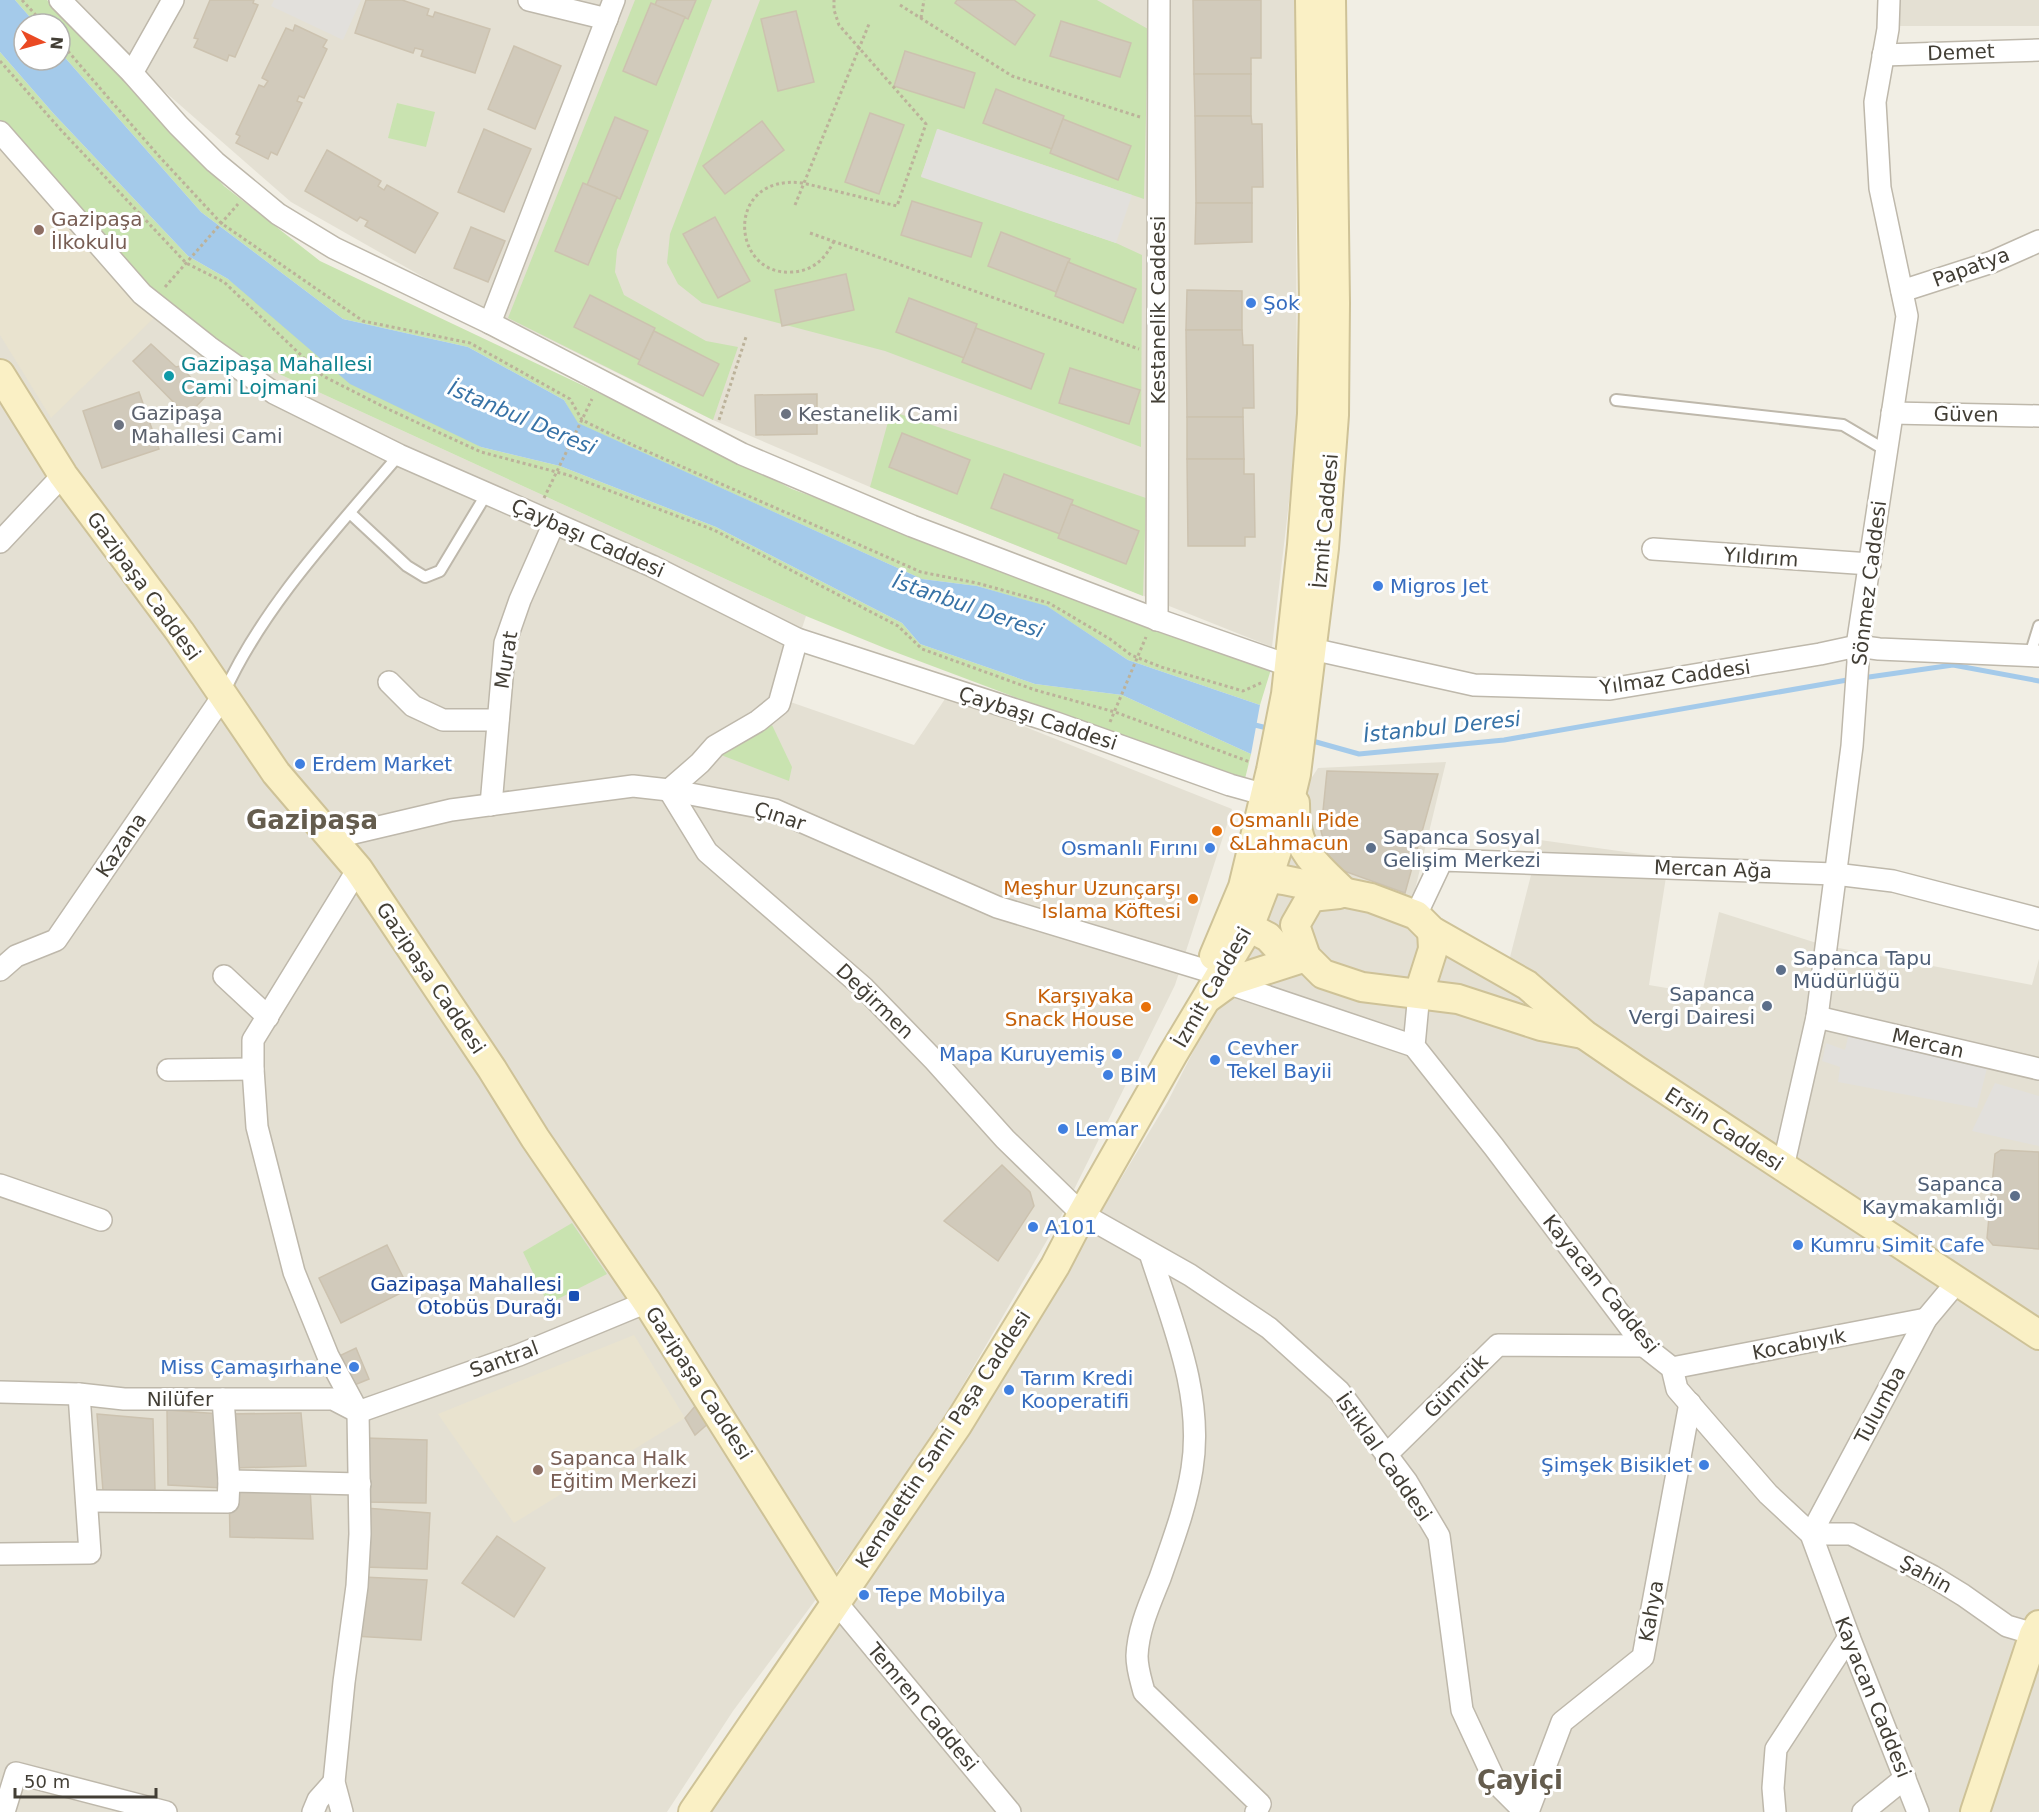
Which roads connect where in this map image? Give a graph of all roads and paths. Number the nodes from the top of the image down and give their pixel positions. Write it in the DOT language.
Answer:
graph roads {
  1 [pos="22,0"];
  2 [pos="60,0"];
  3 [pos="173,0"];
  4 [pos="529,0"];
  5 [pos="834,0"];
  6 [pos="924,0"];
  7 [pos="1159,0"];
  8 [pos="1310,0"];
  9 [pos="1331,0"];
  10 [pos="1888,0"];
  11 [pos="900,5"];
  12 [pos="611,10"];
  13 [pos="33,12"];
  14 [pos="921,18"];
  15 [pos="869,24"];
  16 [pos="859,49"];
  17 [pos="2039,50"];
  18 [pos="72,56"];
  19 [pos="1884,56"];
  20 [pos="0,61"];
  21 [pos="132,73"];
  22 [pos="1159,123"];
  23 [pos="0,132"];
  24 [pos="804,183"];
  25 [pos="795,205"];
  26 [pos="221,223"];
  27 [pos="810,233"];
  28 [pos="834,241"];
  29 [pos="2039,241"];
  30 [pos="186,263"];
  31 [pos="1902,291"];
  32 [pos="152,301"];
  33 [pos="490,323"];
  34 [pos="746,337"];
  35 [pos="1158,356"];
  36 [pos="0,374"];
  37 [pos="602,381"];
  38 [pos="1616,399"];
  39 [pos="1892,413"];
  40 [pos="2039,416"];
  41 [pos="582,420"];
  42 [pos="712,438"];
  43 [pos="1887,451"];
  44 [pos="399,455"];
  45 [pos="558,472"];
  46 [pos="63,475"];
  47 [pos="487,493"];
  48 [pos="350,513"];
  49 [pos="545,519"];
  50 [pos="0,542"];
  51 [pos="1653,549"];
  52 [pos="1870,564"];
  53 [pos="1157,620"];
  54 [pos="2039,626"];
  55 [pos="797,639"];
  56 [pos="1312,649"];
  57 [pos="1857,654"];
  58 [pos="2034,656"];
  59 [pos="1137,658"];
  60 [pos="1290,666"];
  61 [pos="389,682"];
  62 [pos="1286,690"];
  63 [pos="223,696"];
  64 [pos="1115,712"];
  65 [pos="498,720"];
  66 [pos="1273,776"];
  67 [pos="669,790"];
  68 [pos="491,805"];
  69 [pos="332,838"];
  70 [pos="358,869"];
  71 [pos="1835,874"];
  72 [pos="1256,882"];
  73 [pos="1345,893"];
  74 [pos="2039,919"];
  75 [pos="1240,921"];
  76 [pos="1424,923"];
  77 [pos="1306,957"];
  78 [pos="0,970"];
  79 [pos="224,976"];
  80 [pos="1217,977"];
  81 [pos="1419,993"];
  82 [pos="1204,1001"];
  83 [pos="268,1017"];
  84 [pos="1817,1017"];
  85 [pos="1585,1035"];
  86 [pos="1413,1046"];
  87 [pos="1173,1054"];
  88 [pos="253,1069"];
  89 [pos="2039,1069"];
  90 [pos="168,1070"];
  91 [pos="1782,1167"];
  92 [pos="0,1185"];
  93 [pos="1082,1214"];
  94 [pos="100,1220"];
  95 [pos="1150,1253"];
  96 [pos="1957,1282"];
  97 [pos="647,1302"];
  98 [pos="1926,1319"];
  99 [pos="2039,1335"];
  100 [pos="1644,1346"];
  101 [pos="1672,1368"];
  102 [pos="0,1392"];
  103 [pos="79,1394"];
  104 [pos="223,1399"];
  105 [pos="1690,1403"];
  106 [pos="358,1412"];
  107 [pos="1386,1455"];
  108 [pos="230,1481"];
  109 [pos="360,1485"];
  110 [pos="87,1502"];
  111 [pos="1811,1534"];
  112 [pos="0,1554"];
  113 [pos="836,1602"];
  114 [pos="2037,1629"];
  115 [pos="1849,1637"];
  116 [pos="1905,1778"];
  117 [pos="334,1782"];
  118 [pos="4,1812"];
  119 [pos="165,1812"];
  120 [pos="313,1812"];
  121 [pos="342,1812"];
  122 [pos="693,1812"];
  123 [pos="1010,1812"];
  124 [pos="1256,1812"];
  125 [pos="1527,1812"];
  126 [pos="1775,1812"];
  127 [pos="1863,1812"];
  128 [pos="1918,1812"];
  129 [pos="1974,1812"];
  1 -- 13 [label="path"];
  2 -- 21 [label="street"];
  3 -- 21 [label="street"];
  4 -- 12 [label="street"];
  5 -- 16 [label="path"];
  6 -- 14 [label="path"];
  7 -- 22 [label="street, Kestanelik Caddesi"];
  8 -- 60 [label="street, İzmit Caddesi"];
  9 -- 56 [label="street, İzmit Caddesi"];
  10 -- 19 [label="street, Sönmez Caddesi"];
  11 -- 14 [label="path"];
  12 -- 33 [label="street"];
  14 -- 22 [label="path"];
  15 -- 16 [label="path"];
  16 -- 24 [label="path"];
  16 -- 24 [label="path"];
  17 -- 19 [label="street, Demet"];
  18 -- 26 [label="path"];
  19 -- 31 [label="street, Sönmez Caddesi"];
  20 -- 30 [label="path"];
  21 -- 33 [label="street"];
  22 -- 35 [label="street, Kestanelik Caddesi"];
  23 -- 32 [label="street, Çaybaşı Caddesi"];
  24 -- 25 [label="path"];
  24 -- 28 [label="path"];
  26 -- 30 [label="path"];
  26 -- 41 [label="path"];
  27 -- 28 [label="path"];
  28 -- 35 [label="path"];
  29 -- 31 [label="street, Papatya"];
  30 -- 32 [label="path"];
  30 -- 45 [label="path"];
  31 -- 39 [label="street, Sönmez Caddesi"];
  32 -- 44 [label="street, Çaybaşı Caddesi"];
  33 -- 37 [label="street"];
  34 -- 42 [label="path"];
  35 -- 53 [label="street, Kestanelik Caddesi"];
  36 -- 46 [label="street, Gazipaşa Caddesi"];
  37 -- 41 [label="path"];
  37 -- 42 [label="street"];
  38 -- 43 [label="lane"];
  39 -- 40 [label="street, Güven"];
  39 -- 43 [label="street, Sönmez Caddesi"];
  41 -- 45 [label="path"];
  41 -- 59 [label="path"];
  42 -- 53 [label="street"];
  43 -- 52 [label="street, Sönmez Caddesi"];
  44 -- 47 [label="street, Çaybaşı Caddesi"];
  44 -- 48 [label="lane"];
  45 -- 49 [label="path"];
  45 -- 64 [label="path"];
  46 -- 50 [label="street"];
  46 -- 63 [label="street, Gazipaşa Caddesi"];
  47 -- 48 [label="lane"];
  47 -- 49 [label="street, Çaybaşı Caddesi"];
  48 -- 63 [label="lane"];
  49 -- 55 [label="street, Çaybaşı Caddesi"];
  49 -- 65 [label="street, Murat"];
  51 -- 52 [label="street, Yıldırım"];
  52 -- 57 [label="street, Sönmez Caddesi"];
  53 -- 60 [label="street"];
  54 -- 58 [label="lane"];
  55 -- 66 [label="street, Çaybaşı Caddesi"];
  55 -- 67 [label="street"];
  56 -- 57 [label="street, Yılmaz Caddesi"];
  56 -- 62 [label="street, İzmit Caddesi"];
  57 -- 58 [label="street, Yılmaz Caddesi"];
  57 -- 71 [label="street, Sönmez Caddesi"];
  59 -- 62 [label="path"];
  59 -- 64 [label="path"];
  60 -- 62 [label="street, İzmit Caddesi"];
  61 -- 65 [label="street"];
  62 -- 66 [label="street, İzmit Caddesi"];
  63 -- 69 [label="street, Gazipaşa Caddesi"];
  63 -- 78 [label="street, Kazana"];
  64 -- 66 [label="path"];
  65 -- 68 [label="street, Murat"];
  66 -- 72 [label="street, İzmit Caddesi"];
  66 -- 72 [label="street, İzmit Caddesi"];
  66 -- 73 [label="street"];
  67 -- 68 [label="street, Çınar"];
  67 -- 80 [label="street, Çınar"];
  67 -- 93 [label="street, Değirmen"];
  68 -- 69 [label="street, Çınar"];
  69 -- 70 [label="street, Gazipaşa Caddesi"];
  70 -- 83 [label="street"];
  70 -- 97 [label="street, Gazipaşa Caddesi"];
  71 -- 74 [label="street, Mercan Ağa"];
  71 -- 76 [label="street, Mercan Ağa"];
  71 -- 84 [label="street, Sönmez Caddesi"];
  72 -- 73 [label="street"];
  72 -- 75 [label="street, İzmit Caddesi"];
  73 -- 76 [label="street"];
  73 -- 77 [label="street"];
  75 -- 77 [label="street"];
  75 -- 80 [label="street, İzmit Caddesi"];
  75 -- 82 [label="street, İzmit Caddesi"];
  76 -- 81 [label="street"];
  76 -- 85 [label="street, Ersin Caddesi"];
  77 -- 80 [label="street"];
  77 -- 81 [label="street"];
  79 -- 83 [label="street"];
  80 -- 82 [label="street"];
  80 -- 86 [label="street"];
  80 -- 87 [label="street, İzmit Caddesi"];
  81 -- 85 [label="street"];
  81 -- 86 [label="street"];
  82 -- 87 [label="street, İzmit Caddesi"];
  83 -- 88 [label="street"];
  84 -- 89 [label="street, Mercan"];
  84 -- 91 [label="street, Sönmez Caddesi"];
  85 -- 91 [label="street, Ersin Caddesi"];
  86 -- 100 [label="street, Kayacan Caddesi"];
  87 -- 93 [label="street, Kemalettin Sami Paşa Caddesi"];
  88 -- 90 [label="street"];
  88 -- 106 [label="street"];
  91 -- 96 [label="street, Ersin Caddesi"];
  92 -- 94 [label="street"];
  93 -- 95 [label="street, İstiklal Caddesi"];
  93 -- 113 [label="street, Kemalettin Sami Paşa Caddesi"];
  95 -- 107 [label="street, İstiklal Caddesi"];
  95 -- 124 [label="street"];
  96 -- 98 [label="street, Tulumba"];
  96 -- 99 [label="street, Ersin Caddesi"];
  97 -- 106 [label="street, Santral"];
  97 -- 113 [label="street, Gazipaşa Caddesi"];
  98 -- 101 [label="street, Kocabıyık"];
  98 -- 111 [label="street, Tulumba"];
  100 -- 101 [label="street, Kayacan Caddesi"];
  100 -- 107 [label="street, Gümrük"];
  101 -- 105 [label="street, Kayacan Caddesi"];
  102 -- 103 [label="street, Nilüfer"];
  103 -- 104 [label="street, Nilüfer"];
  103 -- 110 [label="street"];
  104 -- 106 [label="street, Nilüfer"];
  104 -- 108 [label="street"];
  105 -- 111 [label="street, Kayacan Caddesi"];
  105 -- 125 [label="street, Kahya"];
  106 -- 109 [label="street"];
  107 -- 125 [label="street, İstiklal Caddesi"];
  108 -- 109 [label="street"];
  108 -- 110 [label="street"];
  109 -- 117 [label="street"];
  110 -- 112 [label="street"];
  111 -- 114 [label="street, Şahin"];
  111 -- 115 [label="street, Kayacan Caddesi"];
  113 -- 122 [label="street, Kemalettin Sami Paşa Caddesi"];
  113 -- 123 [label="street, Temren Caddesi"];
  114 -- 129 [label="street"];
  115 -- 116 [label="street, Kayacan Caddesi"];
  115 -- 126 [label="street"];
  116 -- 127 [label="street"];
  116 -- 128 [label="street, Kayacan Caddesi"];
  117 -- 120 [label="street"];
  117 -- 121 [label="street"];
  118 -- 119 [label="street"];
}
